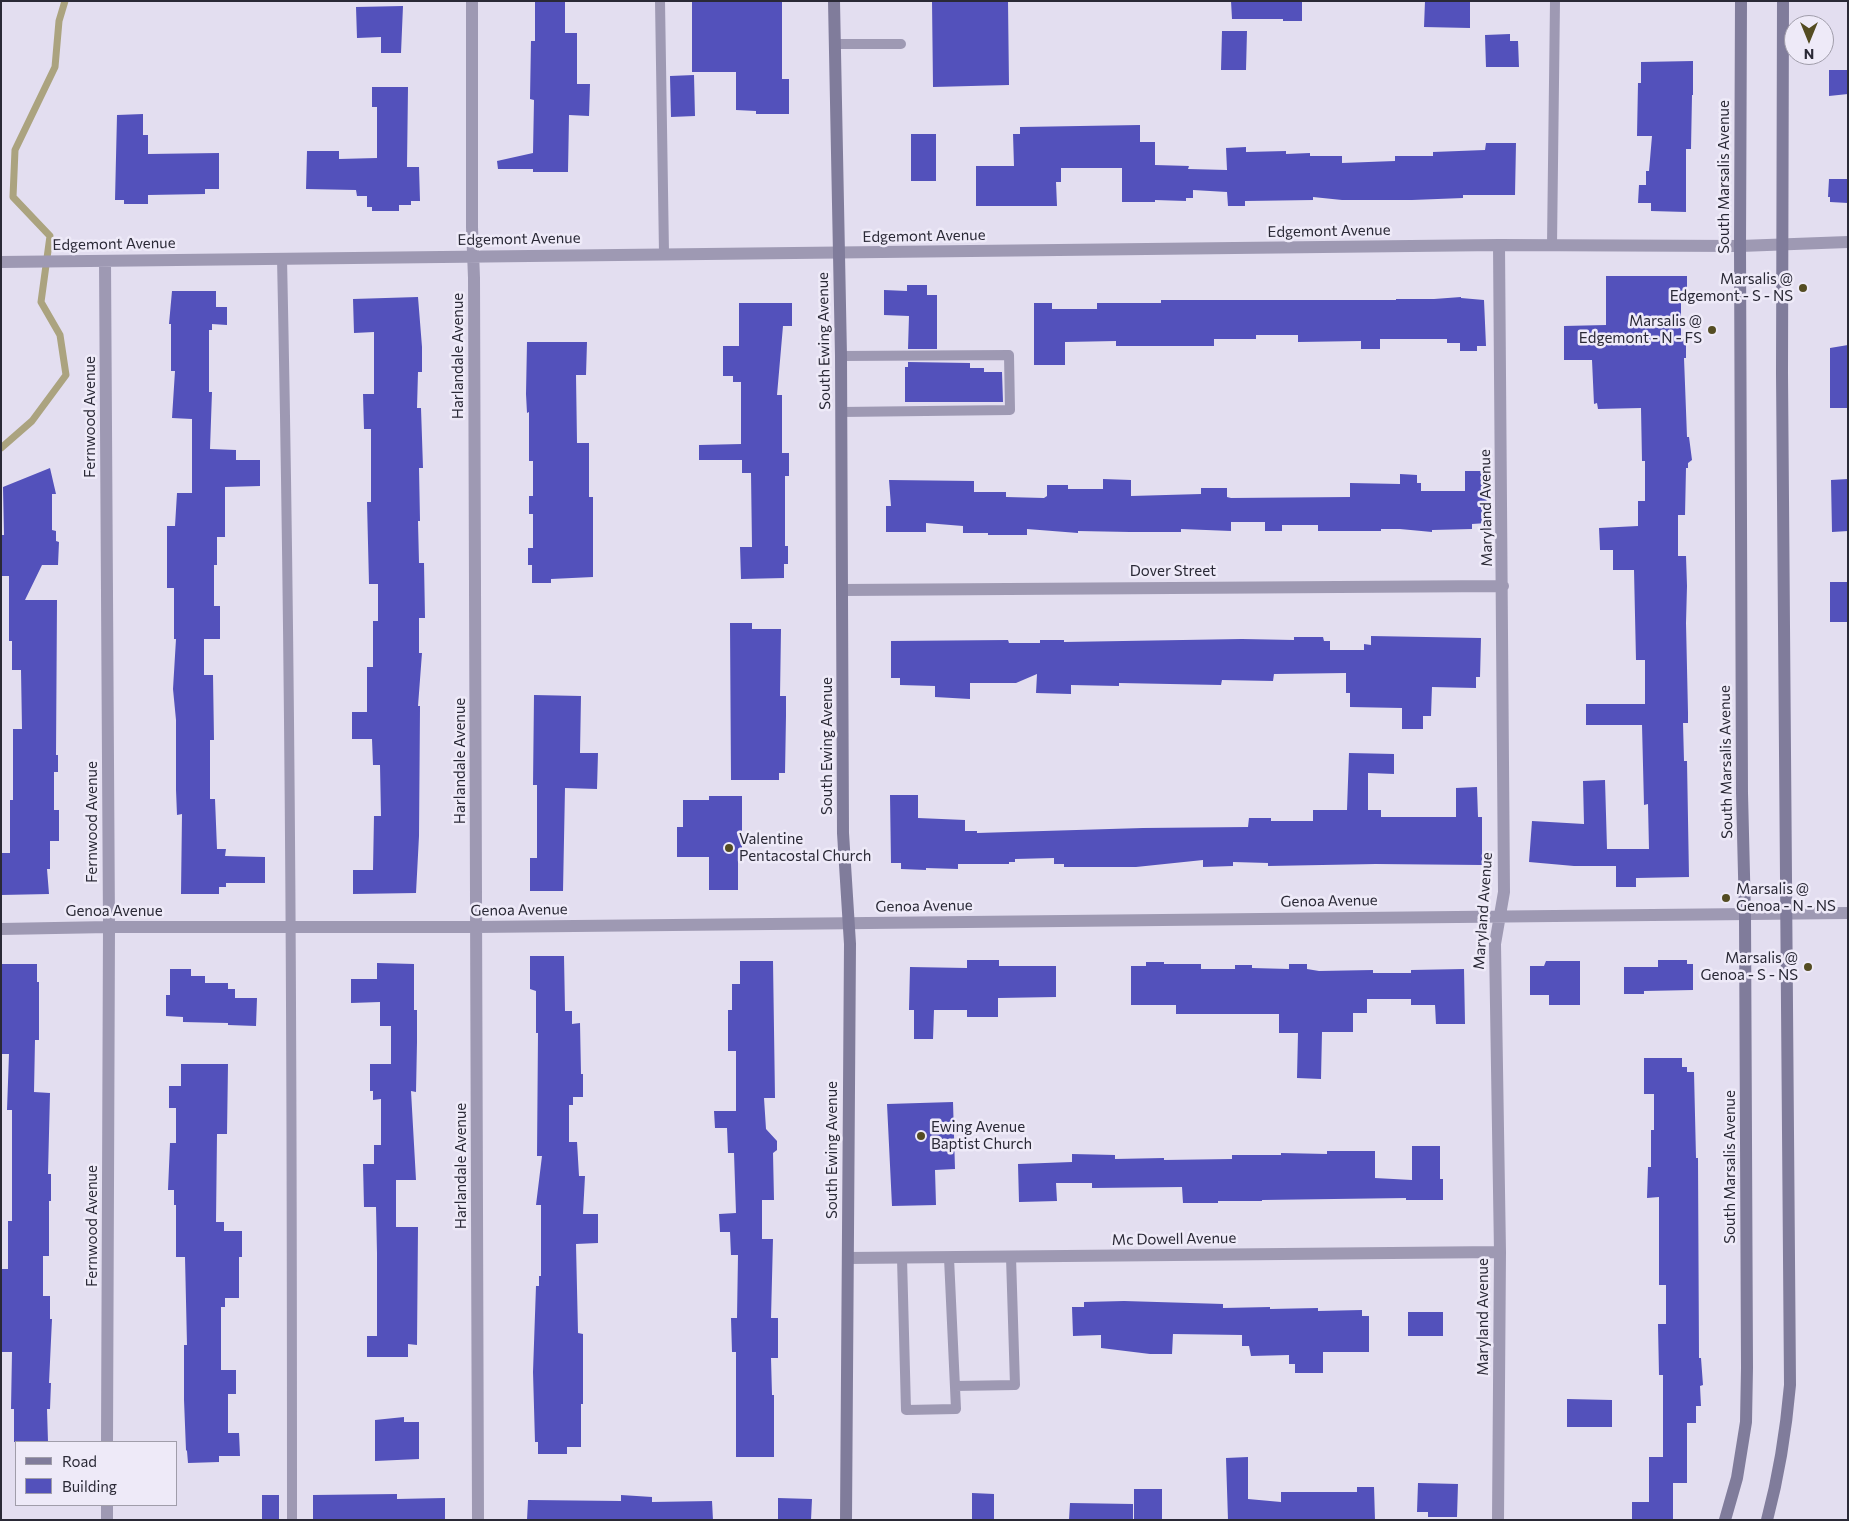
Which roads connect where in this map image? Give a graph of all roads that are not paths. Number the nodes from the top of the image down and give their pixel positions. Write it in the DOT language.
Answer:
graph roads {
  1 [pos="472,1"];
  2 [pos="660,1"];
  3 [pos="834,1"];
  4 [pos="1555,1"];
  5 [pos="1741,1"];
  6 [pos="1783,1"];
  7 [pos="834,44"];
  8 [pos="902,44"];
  9 [pos="1848,242"];
  10 [pos="1782,243"];
  11 [pos="1499,245"];
  12 [pos="1552,245"];
  13 [pos="1740,246"];
  14 [pos="664,253"];
  15 [pos="838,253"];
  16 [pos="474,256"];
  17 [pos="282,258"];
  18 [pos="105,261"];
  19 [pos="1,262"];
  20 [pos="841,356"];
  21 [pos="841,412"];
  22 [pos="1503,586"];
  23 [pos="843,590"];
  24 [pos="1848,913"];
  25 [pos="1787,914"];
  26 [pos="1745,915"];
  27 [pos="1499,916"];
  28 [pos="849,924"];
  29 [pos="109,927"];
  30 [pos="476,927"];
  31 [pos="290,928"];
  32 [pos="1,929"];
  33 [pos="1500,1252"];
  34 [pos="1010,1257"];
  35 [pos="848,1258"];
  36 [pos="902,1258"];
  37 [pos="949,1258"];
  38 [pos="955,1386"];
  39 [pos="107,1441"];
  40 [pos="107,1506"];
  41 [pos="1767,1519"];
  42 [pos="107,1520"];
  43 [pos="292,1520"];
  44 [pos="478,1520"];
  45 [pos="846,1520"];
  46 [pos="1498,1520"];
  47 [pos="1726,1520"];
  1 -- 16 [label="street, Harlandale Avenue"];
  2 -- 14 [label="lane"];
  3 -- 7 [label="main road, South Ewing Avenue"];
  4 -- 12 [label="lane"];
  5 -- 13 [label="main road, South Marsalis Avenue"];
  6 -- 10 [label="main road"];
  7 -- 8 [label="lane"];
  7 -- 15 [label="main road, South Ewing Avenue"];
  9 -- 10 [label="street, Edgemont Avenue"];
  10 -- 13 [label="street, Edgemont Avenue"];
  10 -- 25 [label="main road"];
  11 -- 12 [label="street, Edgemont Avenue"];
  11 -- 15 [label="street, Edgemont Avenue"];
  11 -- 22 [label="street, Maryland Avenue"];
  12 -- 13 [label="street, Edgemont Avenue"];
  13 -- 26 [label="main road, South Marsalis Avenue"];
  14 -- 15 [label="street, Edgemont Avenue"];
  14 -- 16 [label="street, Edgemont Avenue"];
  15 -- 20 [label="main road, South Ewing Avenue"];
  16 -- 17 [label="street, Edgemont Avenue"];
  16 -- 30 [label="street, Harlandale Avenue"];
  17 -- 18 [label="street, Edgemont Avenue"];
  17 -- 31 [label="lane"];
  18 -- 19 [label="street, Edgemont Avenue"];
  18 -- 29 [label="street, Fernwood Avenue"];
  20 -- 21 [label="main road, South Ewing Avenue"];
  20 -- 21 [label="lane"];
  21 -- 23 [label="main road, South Ewing Avenue"];
  22 -- 23 [label="street, Dover Street"];
  22 -- 27 [label="street, Maryland Avenue"];
  23 -- 28 [label="main road, South Ewing Avenue"];
  24 -- 25 [label="street, Genoa Avenue"];
  25 -- 26 [label="street, Genoa Avenue"];
  25 -- 41 [label="main road"];
  26 -- 27 [label="street, Genoa Avenue"];
  26 -- 47 [label="main road, South Marsalis Avenue"];
  27 -- 28 [label="street, Genoa Avenue"];
  27 -- 33 [label="street, Maryland Avenue"];
  28 -- 30 [label="street, Genoa Avenue"];
  28 -- 35 [label="main road, South Ewing Avenue"];
  29 -- 31 [label="street, Genoa Avenue"];
  29 -- 32 [label="street, Genoa Avenue"];
  29 -- 39 [label="street, Fernwood Avenue"];
  30 -- 31 [label="street, Genoa Avenue"];
  30 -- 44 [label="street, Harlandale Avenue"];
  31 -- 43 [label="lane"];
  33 -- 34 [label="street, Mc Dowell Avenue"];
  33 -- 46 [label="street, Maryland Avenue"];
  34 -- 37 [label="street, Mc Dowell Avenue"];
  34 -- 38 [label="lane"];
  35 -- 36 [label="street, Mc Dowell Avenue"];
  35 -- 45 [label="main road, South Ewing Avenue"];
  36 -- 37 [label="street, Mc Dowell Avenue"];
  36 -- 38 [label="lane"];
  37 -- 38 [label="lane"];
  40 -- 42 [label="street"];
}
